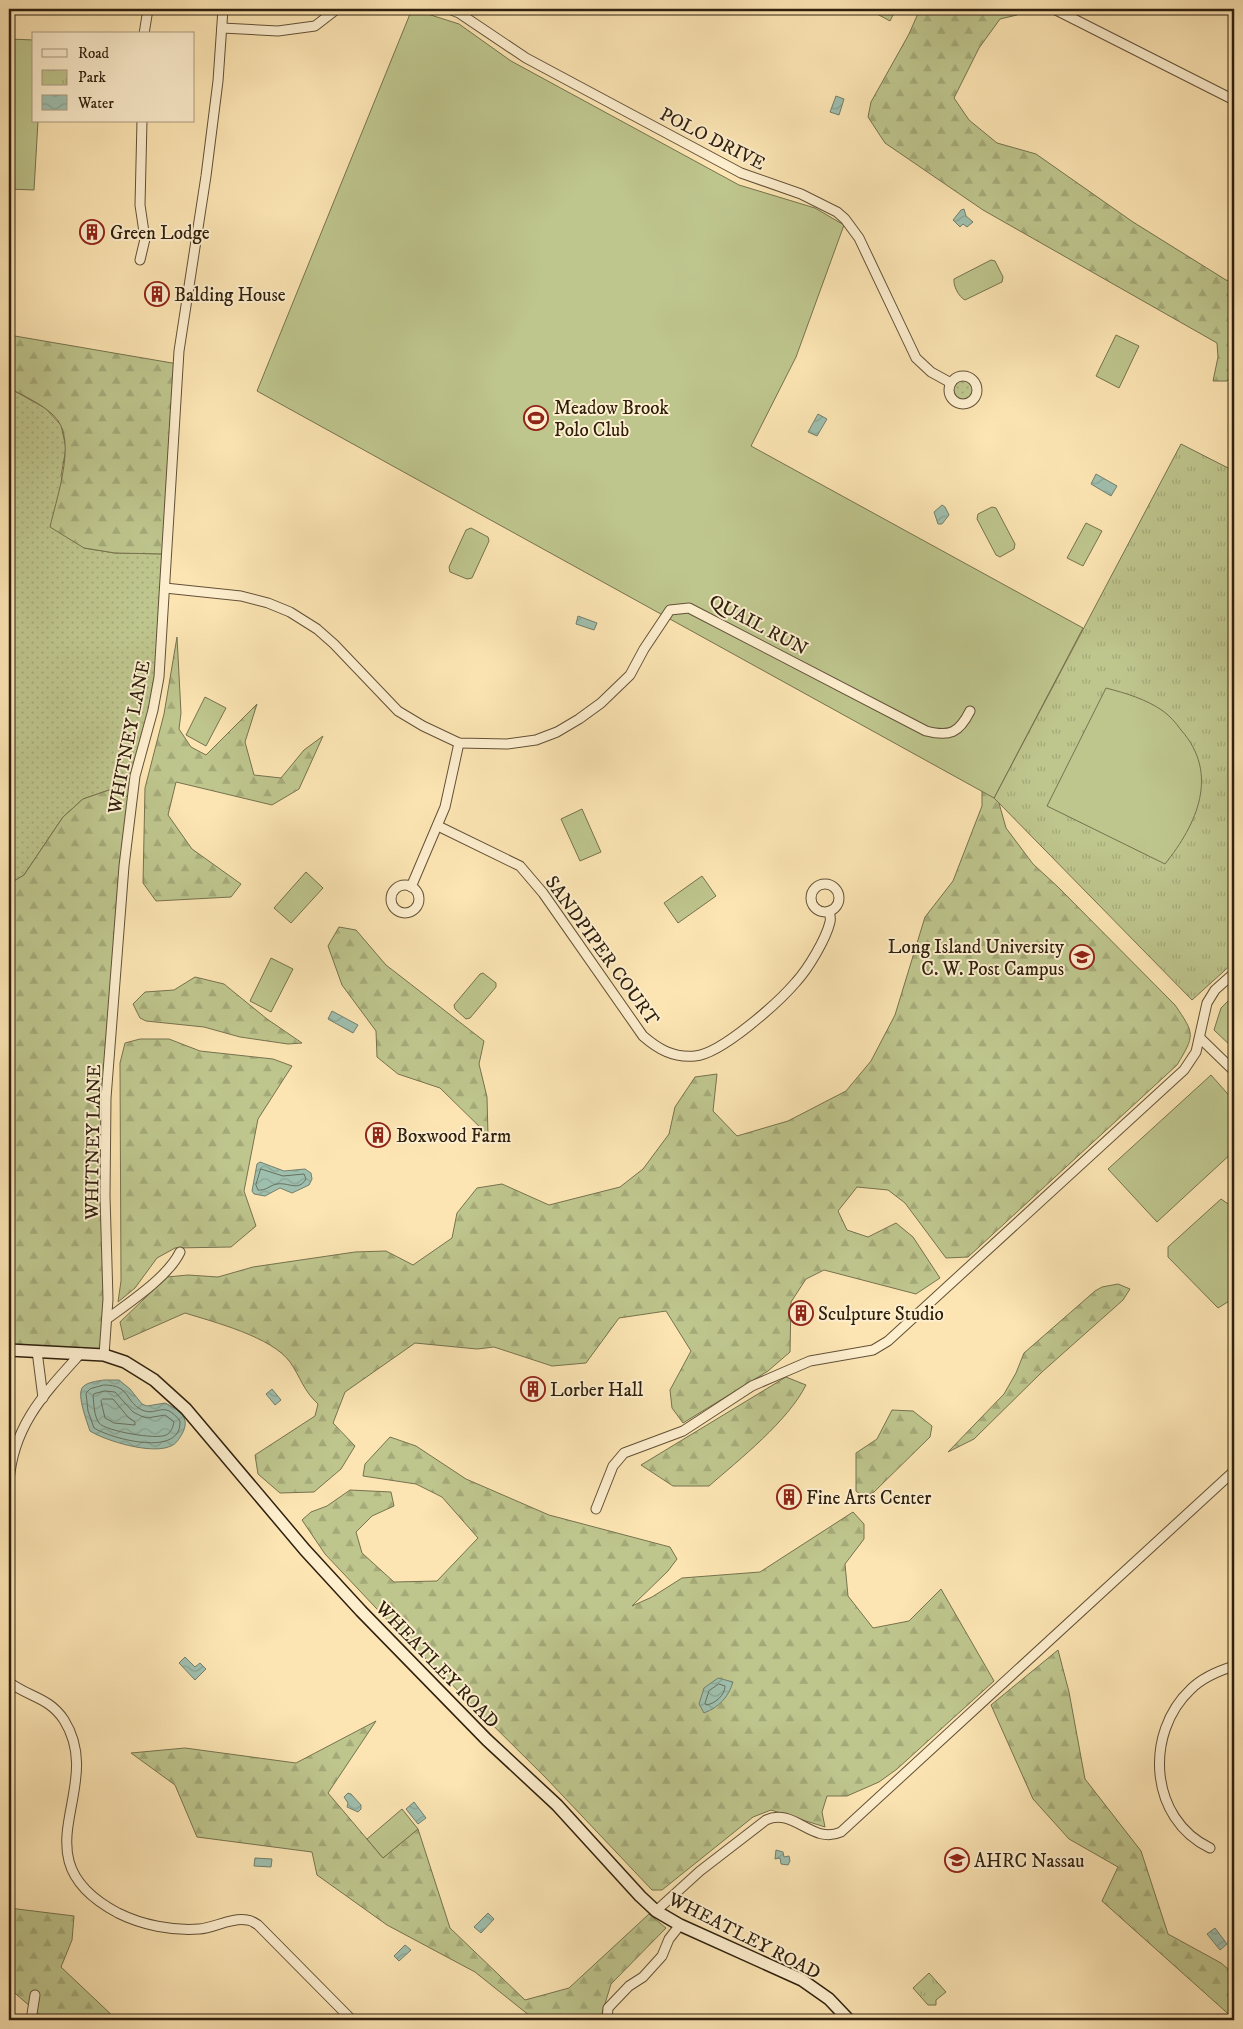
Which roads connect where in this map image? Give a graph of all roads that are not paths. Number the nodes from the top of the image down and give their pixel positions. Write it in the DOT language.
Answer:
graph roads {
  1 [pos="148,9"];
  2 [pos="223,9"];
  3 [pos="337,9"];
  4 [pos="449,9"];
  5 [pos="1054,9"];
  6 [pos="222,28"];
  7 [pos="144,32"];
  8 [pos="1234,100"];
  9 [pos="142,122"];
  10 [pos="140,260"];
  11 [pos="951,383"];
  12 [pos="165,588"];
  13 [pos="970,711"];
  14 [pos="459,743"];
  15 [pos="438,826"];
  16 [pos="411,887"];
  17 [pos="829,911"];
  18 [pos="1234,973"];
  19 [pos="1200,1038"];
  20 [pos="1234,1071"];
  21 [pos="180,1252"];
  22 [pos="107,1319"];
  23 [pos="9,1350"];
  24 [pos="37,1351"];
  25 [pos="81,1353"];
  26 [pos="104,1354"];
  27 [pos="43,1398"];
  28 [pos="1234,1471"];
  29 [pos="9,1482"];
  30 [pos="596,1509"];
  31 [pos="1234,1666"];
  32 [pos="9,1682"];
  33 [pos="1210,1848"];
  34 [pos="656,1911"];
  35 [pos="680,1925"];
  36 [pos="35,1995"];
  37 [pos="31,2020"];
  38 [pos="352,2020"];
  39 [pos="607,2020"];
  40 [pos="849,2020"];
  1 -- 7 [label="street"];
  2 -- 6 [label="street, WHITNEY LANE"];
  3 -- 6 [label="street"];
  4 -- 11 [label="street, POLO DRIVE"];
  5 -- 8 [label="street"];
  6 -- 12 [label="street, WHITNEY LANE"];
  9 -- 10 [label="street"];
  12 -- 14 [label="street, QUAIL RUN"];
  12 -- 22 [label="street, WHITNEY LANE"];
  13 -- 14 [label="street, QUAIL RUN"];
  14 -- 15 [label="street"];
  15 -- 16 [label="street"];
  15 -- 17 [label="street, SANDPIPER COURT"];
  18 -- 19 [label="street"];
  19 -- 20 [label="street"];
  19 -- 30 [label="street"];
  21 -- 22 [label="street"];
  22 -- 26 [label="street, WHITNEY LANE"];
  23 -- 24 [label="main road, WHEATLEY ROAD"];
  24 -- 25 [label="main road, WHEATLEY ROAD"];
  24 -- 27 [label="street"];
  25 -- 26 [label="main road, WHEATLEY ROAD"];
  25 -- 27 [label="street"];
  26 -- 34 [label="main road, WHEATLEY ROAD"];
  27 -- 29 [label="street"];
  28 -- 34 [label="street"];
  31 -- 33 [label="street"];
  32 -- 38 [label="street"];
  34 -- 35 [label="main road, WHEATLEY ROAD"];
  35 -- 39 [label="street"];
  35 -- 40 [label="main road, WHEATLEY ROAD"];
  36 -- 37 [label="street"];
}
